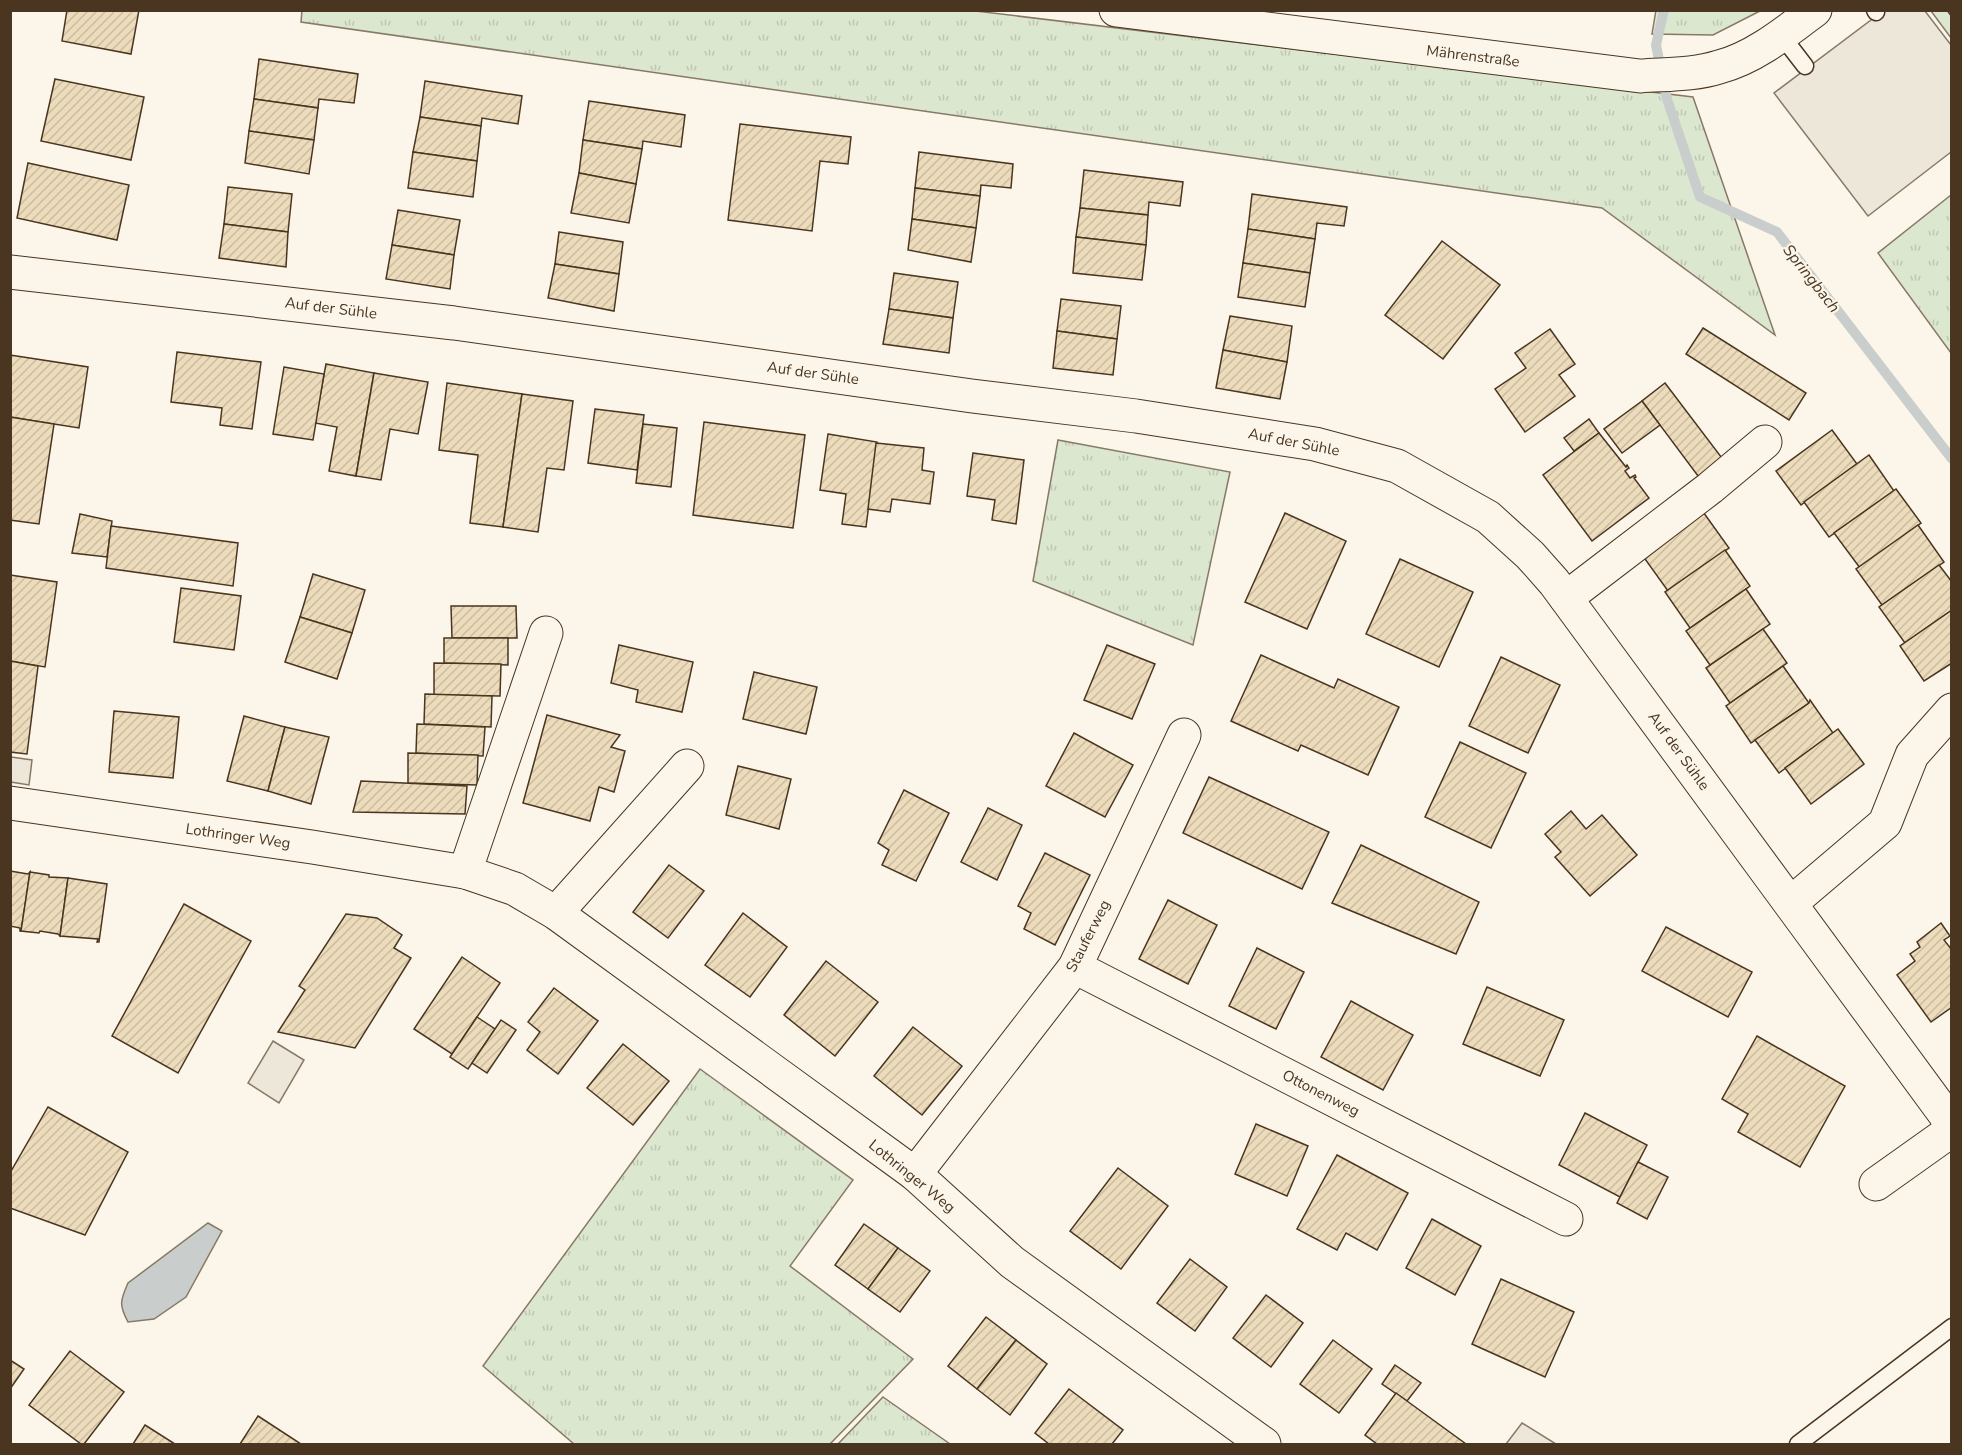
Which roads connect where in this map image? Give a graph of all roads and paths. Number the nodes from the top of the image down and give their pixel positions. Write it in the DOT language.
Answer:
graph roads {
  1 [pos="1116,10"];
  2 [pos="1815,10"];
  3 [pos="1185,15"];
  4 [pos="1782,36"];
  5 [pos="1805,66"];
  6 [pos="10,272"];
  7 [pos="1766,442"];
  8 [pos="1566,598"];
  9 [pos="546,633"];
  10 [pos="1952,710"];
  11 [pos="1184,735"];
  12 [pos="687,766"];
  13 [pos="10,803"];
  14 [pos="465,872"];
  15 [pos="1791,903"];
  16 [pos="556,914"];
  17 [pos="1075,967"];
  18 [pos="1952,1124"];
  19 [pos="1952,1130"];
  20 [pos="915,1174"];
  21 [pos="1876,1184"];
  22 [pos="1566,1219"];
  23 [pos="1952,1327"];
  24 [pos="1264,1444"];
  25 [pos="1798,1444"];
  1 -- 3 [label="street, Mährenstraße"];
  2 -- 4 [label="street, Mährenstraße"];
  3 -- 4 [label="street, Mährenstraße"];
  4 -- 5 [label="lane"];
  6 -- 8 [label="street, Auf der Sühle"];
  7 -- 8 [label="street"];
  8 -- 15 [label="street, Auf der Sühle"];
  9 -- 14 [label="street"];
  10 -- 15 [label="street"];
  11 -- 17 [label="street, Stauferweg"];
  12 -- 16 [label="street"];
  13 -- 14 [label="street, Lothringer Weg"];
  14 -- 16 [label="street, Lothringer Weg"];
  15 -- 18 [label="street, Auf der Sühle"];
  16 -- 20 [label="street, Lothringer Weg"];
  17 -- 20 [label="street, Stauferweg"];
  17 -- 22 [label="street, Ottonenweg"];
  19 -- 21 [label="street"];
  20 -- 24 [label="street, Lothringer Weg"];
  23 -- 25 [label="lane"];
}
